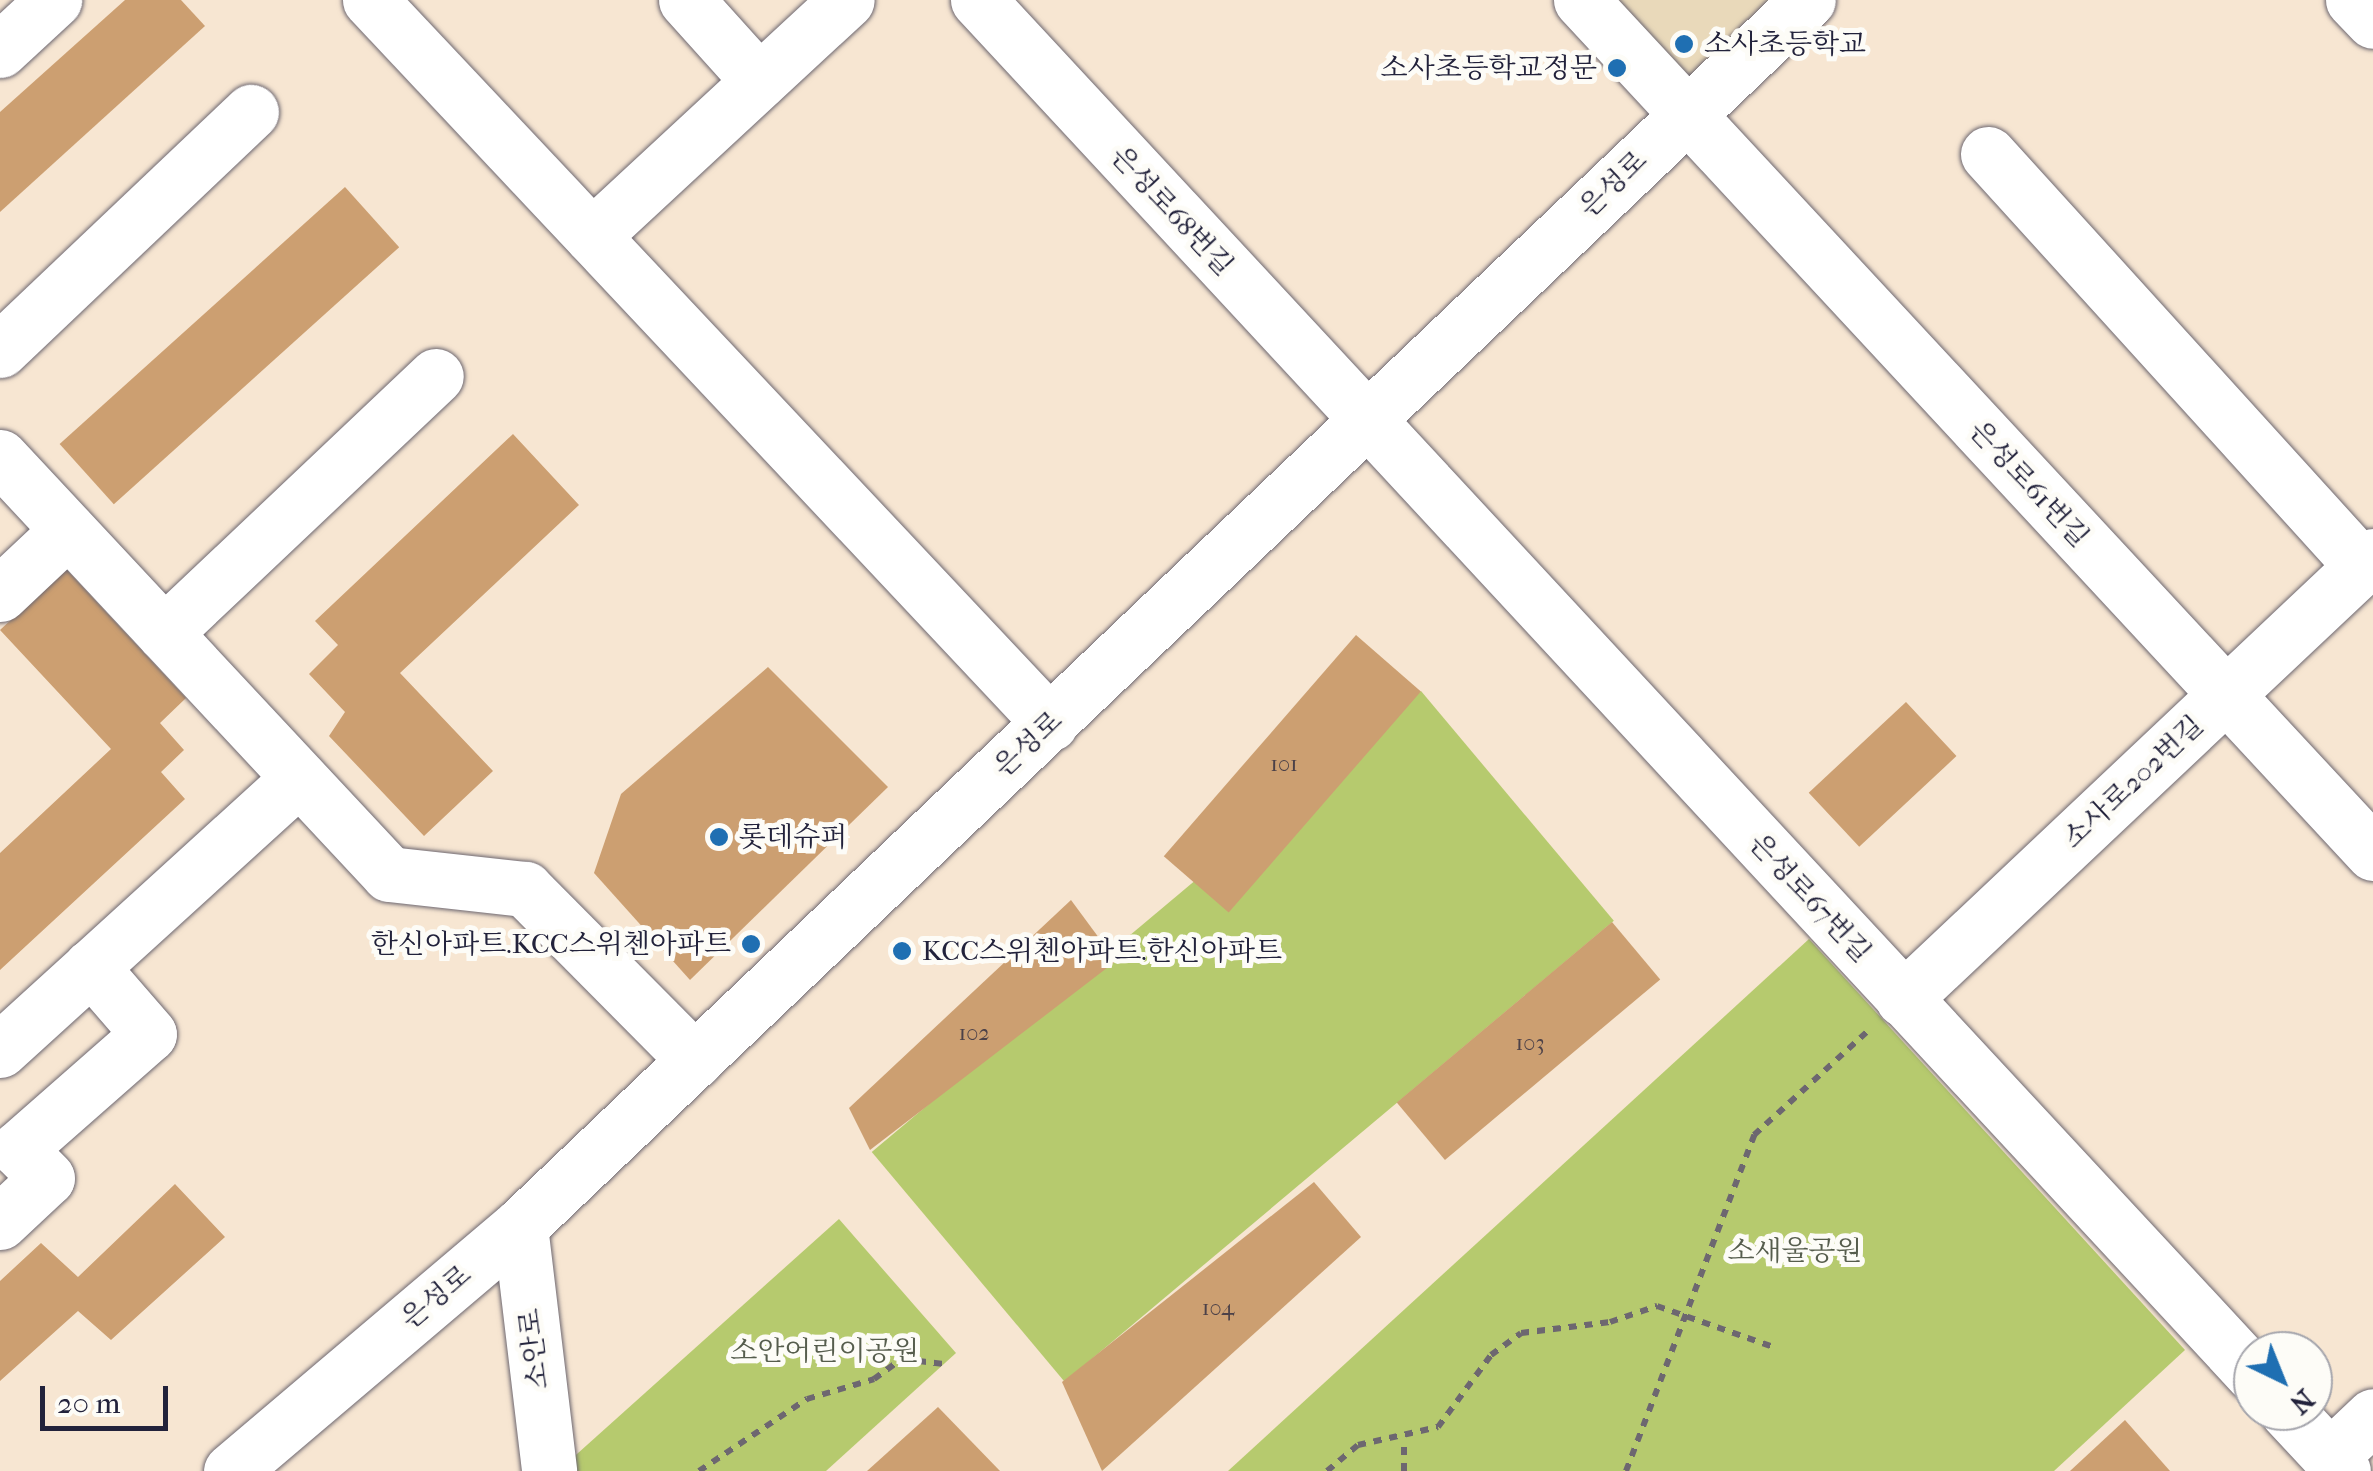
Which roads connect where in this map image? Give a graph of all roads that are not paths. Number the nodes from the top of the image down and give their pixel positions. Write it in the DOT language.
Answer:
graph roads {
  1 [pos="54,0"];
  2 [pos="370,0"];
  3 [pos="686,0"];
  4 [pos="847,0"];
  5 [pos="978,0"];
  6 [pos="1580,0"];
  7 [pos="1808,0"];
  8 [pos="2354,0"];
  9 [pos="2373,21"];
  10 [pos="0,50"];
  11 [pos="759,82"];
  12 [pos="250,112"];
  13 [pos="1685,114"];
  14 [pos="1988,154"];
  15 [pos="592,236"];
  16 [pos="0,350"];
  17 [pos="436,376"];
  18 [pos="1367,422"];
  19 [pos="0,457"];
  20 [pos="68,530"];
  21 [pos="2368,561"];
  22 [pos="0,594"];
  23 [pos="164,633"];
  24 [pos="2226,695"];
  25 [pos="1050,723"];
  26 [pos="299,778"];
  27 [pos="2373,853"];
  28 [pos="92,967"];
  29 [pos="1903,998"];
  30 [pos="0,1050"];
  31 [pos="695,1060"];
  32 [pos="0,1222"];
  33 [pos="520,1226"];
  34 [pos="2233,1353"];
  35 [pos="2373,1416"];
  36 [pos="2305,1431"];
  37 [pos="2336,1464"];
  38 [pos="232,1471"];
  39 [pos="549,1471"];
  1 -- 10 [label="street"];
  2 -- 15 [label="street"];
  3 -- 11 [label="street"];
  4 -- 11 [label="street"];
  5 -- 18 [label="street, 은성로68번길"];
  6 -- 13 [label="street, 은성로61번길"];
  7 -- 13 [label="street, 은성로"];
  8 -- 9 [label="street"];
  11 -- 15 [label="street"];
  12 -- 16 [label="street"];
  13 -- 18 [label="street, 은성로"];
  13 -- 24 [label="street, 은성로61번길"];
  14 -- 21 [label="street, 소사로202번길"];
  15 -- 25 [label="street"];
  17 -- 23 [label="street"];
  18 -- 25 [label="street, 은성로"];
  18 -- 29 [label="street, 은성로67번길"];
  19 -- 20 [label="street"];
  20 -- 22 [label="street"];
  20 -- 23 [label="street"];
  21 -- 24 [label="street, 소사로202번길"];
  23 -- 26 [label="street"];
  24 -- 27 [label="street, 은성로61번길"];
  24 -- 29 [label="street, 소사로202번길"];
  25 -- 31 [label="street, 은성로"];
  26 -- 28 [label="street"];
  26 -- 31 [label="street"];
  28 -- 30 [label="street"];
  28 -- 32 [label="street"];
  29 -- 34 [label="street, 은성로67번길"];
  31 -- 33 [label="street, 은성로"];
  33 -- 38 [label="street, 은성로"];
  33 -- 39 [label="street, 소안로"];
  35 -- 37 [label="street"];
  36 -- 37 [label="street"];
}
